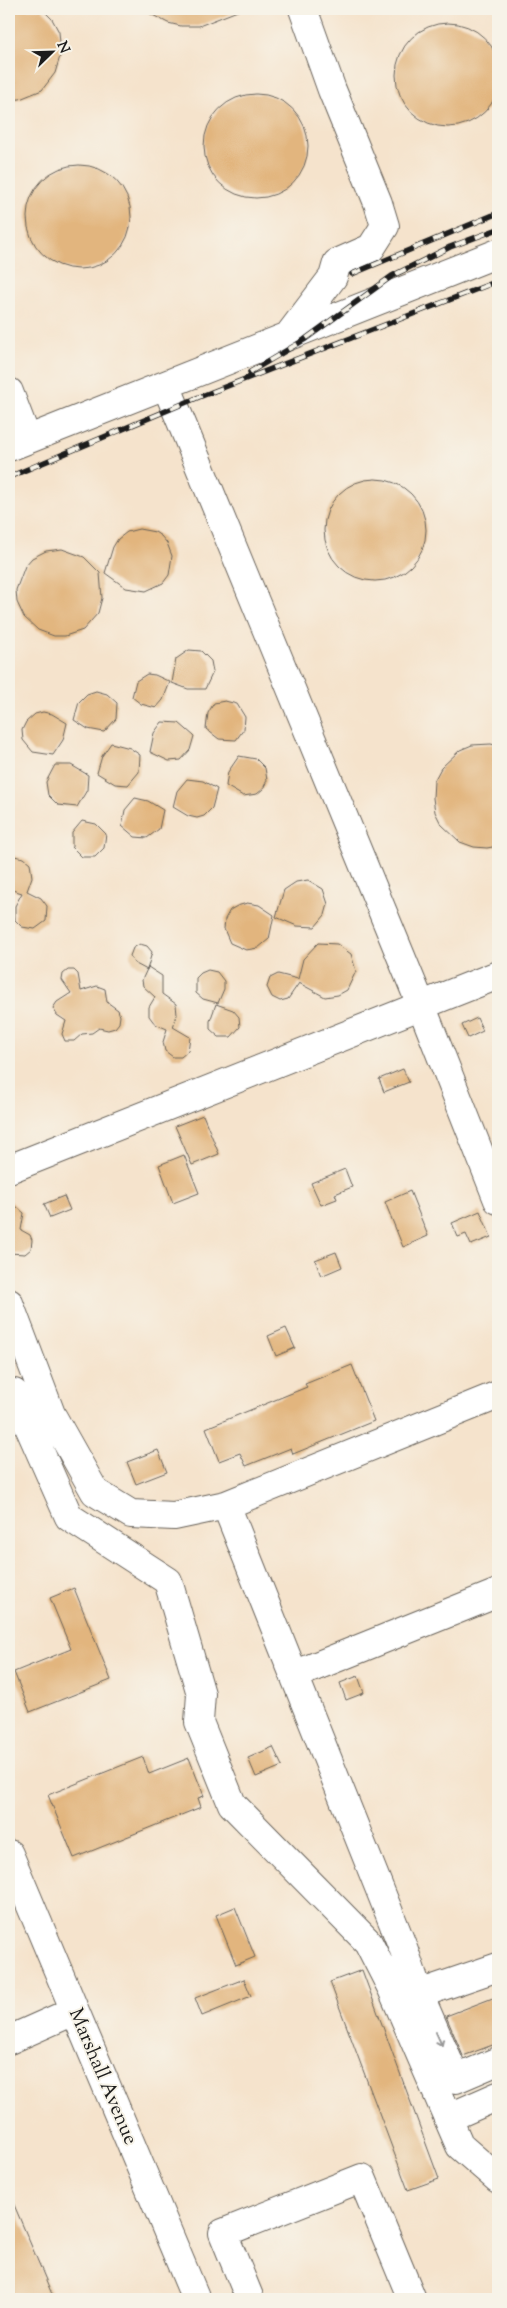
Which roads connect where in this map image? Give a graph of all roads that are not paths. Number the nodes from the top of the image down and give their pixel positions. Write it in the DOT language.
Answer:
graph roads {
  1 [pos="303,9"];
  2 [pos="498,254"];
  3 [pos="289,335"];
  4 [pos="166,385"];
  5 [pos="9,392"];
  6 [pos="18,443"];
  7 [pos="498,975"];
  8 [pos="421,1005"];
  9 [pos="9,1169"];
  10 [pos="498,1200"];
  11 [pos="9,1303"];
  12 [pos="10,1389"];
  13 [pos="498,1394"];
  14 [pos="226,1505"];
  15 [pos="498,1592"];
  16 [pos="294,1675"];
  17 [pos="9,1854"];
  18 [pos="498,1967"];
  19 [pos="419,1994"];
  20 [pos="74,2011"];
  21 [pos="9,2040"];
  22 [pos="498,2061"];
  23 [pos="498,2096"];
  24 [pos="448,2118"];
  25 [pos="498,2179"];
  26 [pos="196,2299"];
  27 [pos="250,2299"];
  28 [pos="412,2299"];
  1 -- 3 [label="street"];
  2 -- 3 [label="street"];
  3 -- 4 [label="street"];
  4 -- 6 [label="street"];
  4 -- 8 [label="street"];
  5 -- 6 [label="street"];
  7 -- 8 [label="street"];
  8 -- 9 [label="street"];
  8 -- 10 [label="street"];
  11 -- 14 [label="street"];
  12 -- 24 [label="street"];
  13 -- 14 [label="street"];
  14 -- 16 [label="street"];
  15 -- 16 [label="street"];
  16 -- 19 [label="street"];
  17 -- 20 [label="street, Marshall Avenue"];
  18 -- 19 [label="street"];
  19 -- 22 [label="street, one-way"];
  20 -- 21 [label="street"];
  20 -- 26 [label="street, Marshall Avenue"];
  23 -- 24 [label="street"];
  24 -- 25 [label="street"];
  27 -- 28 [label="street"];
}
